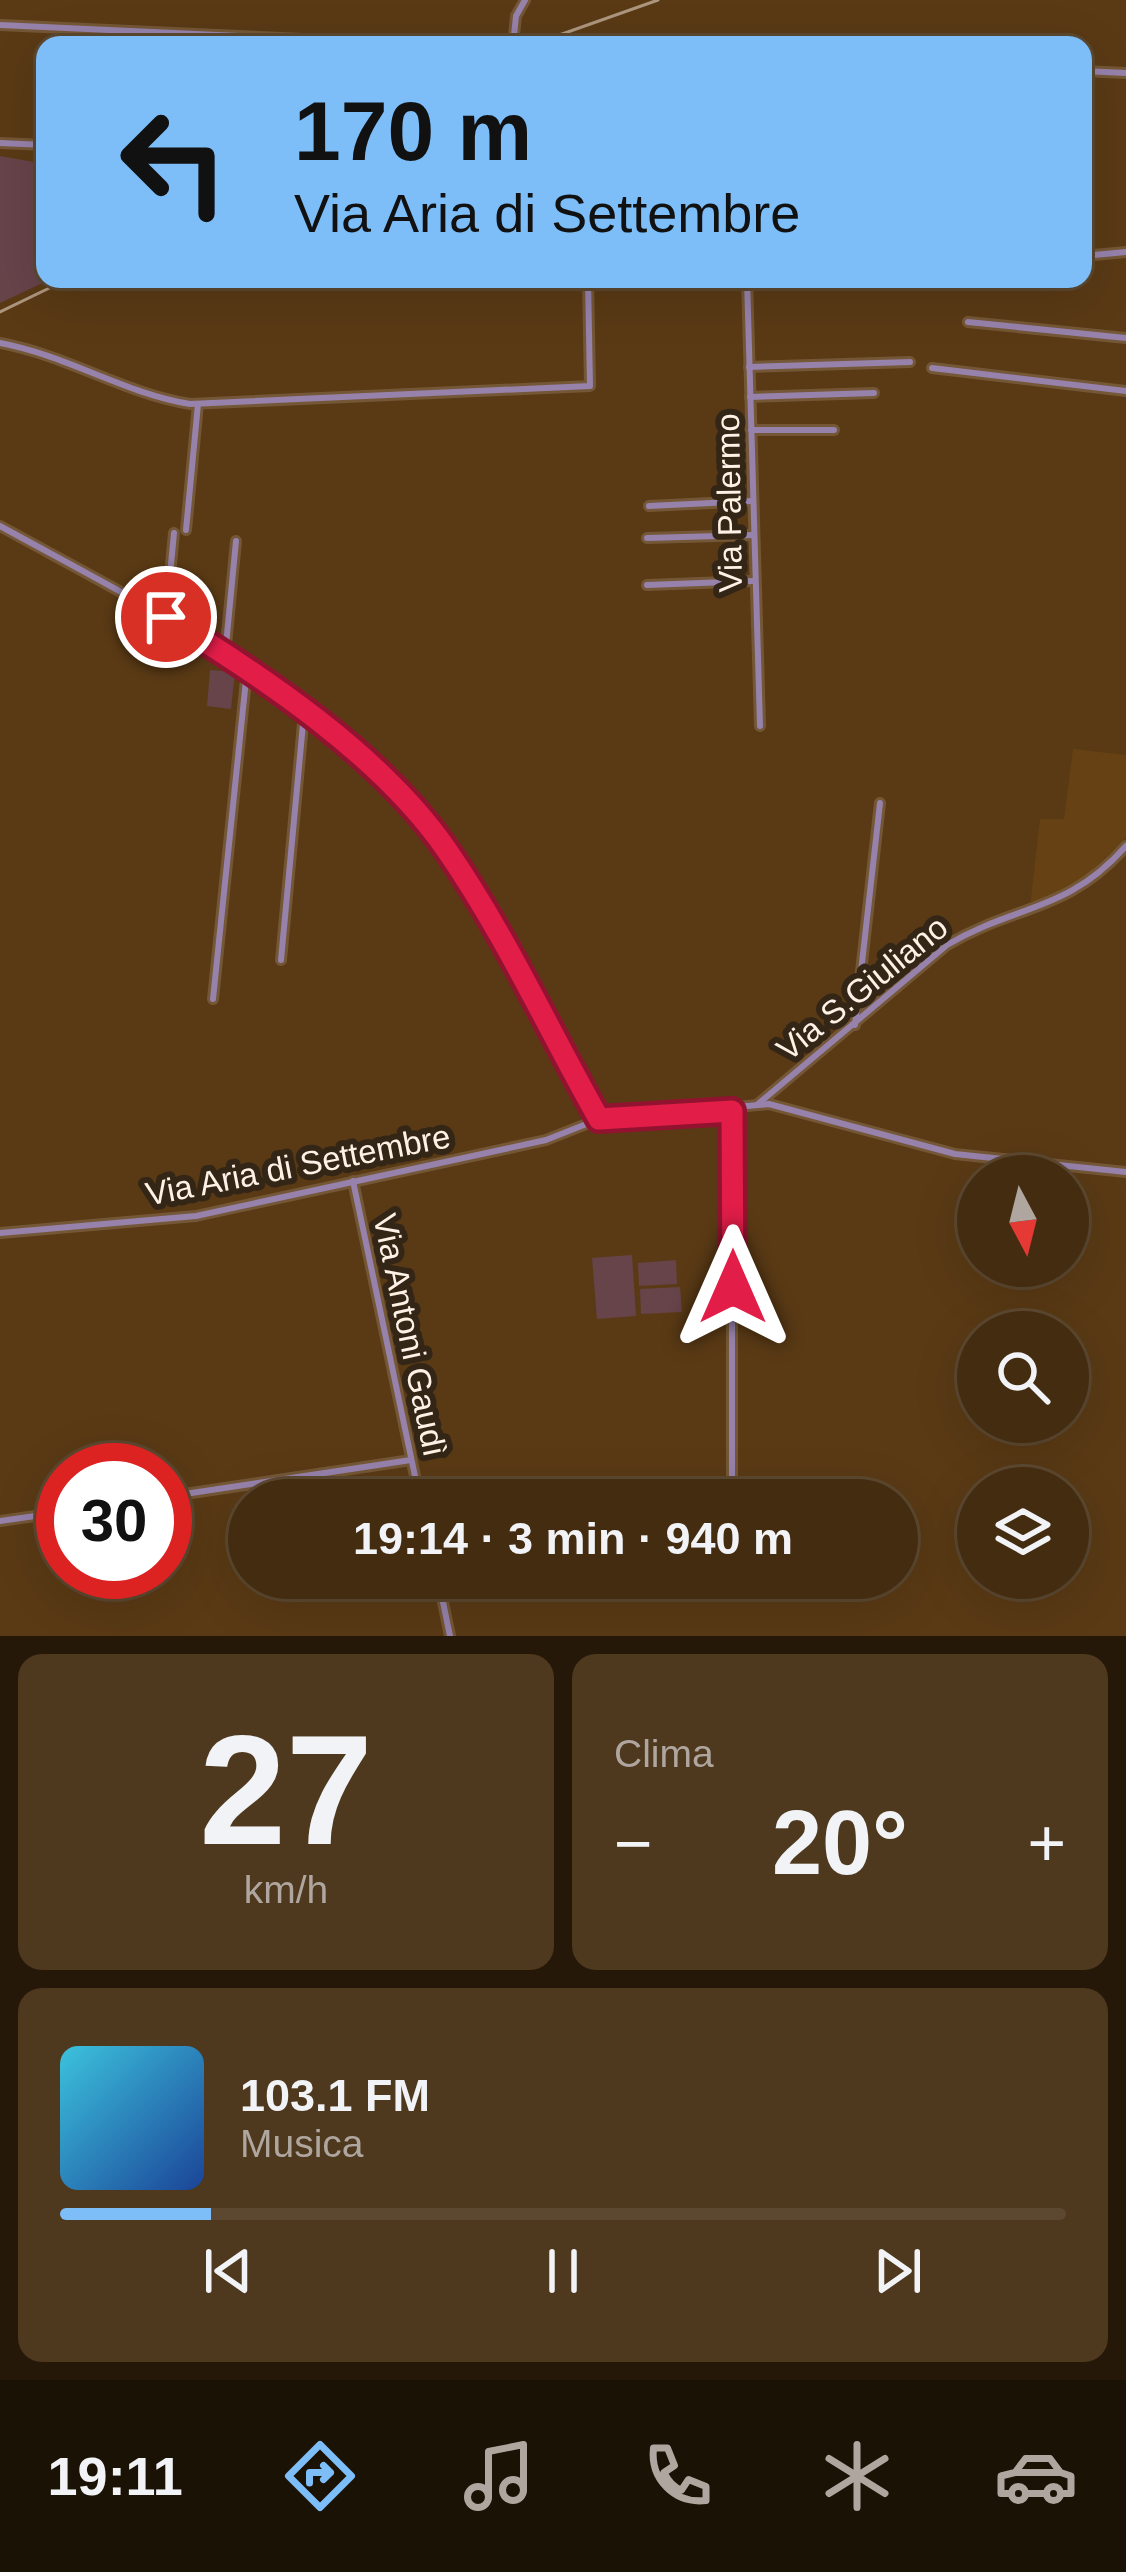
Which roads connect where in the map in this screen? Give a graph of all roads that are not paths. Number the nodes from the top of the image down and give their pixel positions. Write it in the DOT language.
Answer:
graph roads {
  1 [pos="525,0"];
  2 [pos="0,25"];
  3 [pos="177,36"];
  4 [pos="514,36"];
  5 [pos="1092,72"];
  6 [pos="1126,74"];
  7 [pos="0,143"];
  8 [pos="36,145"];
  9 [pos="1126,252"];
  10 [pos="1092,255"];
  11 [pos="588,288"];
  12 [pos="747,288"];
  13 [pos="968,322"];
  14 [pos="1126,338"];
  15 [pos="0,343"];
  16 [pos="910,362"];
  17 [pos="749,368"];
  18 [pos="932,368"];
  19 [pos="1126,391"];
  20 [pos="874,393"];
  21 [pos="750,397"];
  22 [pos="198,404"];
  23 [pos="752,430"];
  24 [pos="834,430"];
  25 [pos="752,501"];
  26 [pos="649,506"];
  27 [pos="0,526"];
  28 [pos="186,530"];
  29 [pos="174,533"];
  30 [pos="754,535"];
  31 [pos="647,538"];
  32 [pos="236,542"];
  33 [pos="754,581"];
  34 [pos="646,585"];
  35 [pos="166,617"];
  36 [pos="225,656"];
  37 [pos="247,670"];
  38 [pos="305,710"];
  39 [pos="760,725"];
  40 [pos="880,803"];
  41 [pos="1126,846"];
  42 [pos="281,960"];
  43 [pos="213,998"];
  44 [pos="856,1024"];
  45 [pos="755,1106"];
  46 [pos="732,1111"];
  47 [pos="599,1119"];
  48 [pos="1126,1172"];
  49 [pos="353,1181"];
  50 [pos="0,1233"];
  51 [pos="411,1460"];
  52 [pos="415,1479"];
  53 [pos="733,1479"];
  54 [pos="192,1493"];
  55 [pos="36,1516"];
  56 [pos="0,1522"];
  57 [pos="442,1599"];
  58 [pos="450,1636"];
  1 -- 4 [label="street"];
  2 -- 3 [label="street"];
  5 -- 6 [label="street"];
  7 -- 8 [label="street"];
  9 -- 10 [label="street"];
  11 -- 22 [label="street"];
  12 -- 17 [label="street, Via Palermo"];
  13 -- 14 [label="street"];
  15 -- 22 [label="street"];
  16 -- 17 [label="street"];
  17 -- 21 [label="street, Via Palermo"];
  18 -- 19 [label="street"];
  20 -- 21 [label="street"];
  21 -- 23 [label="street, Via Palermo"];
  22 -- 28 [label="street"];
  23 -- 24 [label="street"];
  23 -- 25 [label="street, Via Palermo"];
  25 -- 26 [label="street"];
  25 -- 30 [label="street, Via Palermo"];
  27 -- 35 [label="street"];
  29 -- 35 [label="street"];
  30 -- 31 [label="street"];
  30 -- 33 [label="street, Via Palermo"];
  32 -- 36 [label="street"];
  33 -- 34 [label="street"];
  33 -- 39 [label="street, Via Palermo"];
  35 -- 36 [label="street"];
  36 -- 37 [label="street"];
  37 -- 38 [label="street"];
  37 -- 43 [label="street"];
  38 -- 42 [label="street"];
  38 -- 47 [label="street"];
  40 -- 44 [label="street"];
  41 -- 44 [label="street, Via S.Giuliano"];
  44 -- 45 [label="street, Via S.Giuliano"];
  45 -- 46 [label="street, Via Aria di Settembre"];
  45 -- 48 [label="street, Via Aria di Settembre"];
  46 -- 47 [label="street, Via Aria di Settembre"];
  46 -- 53 [label="street"];
  47 -- 49 [label="street, Via Aria di Settembre"];
  49 -- 50 [label="street, Via Aria di Settembre"];
  49 -- 51 [label="street, Via Antoni Gaudì"];
  51 -- 52 [label="street, Via Antoni Gaudì"];
  51 -- 54 [label="street"];
  55 -- 56 [label="street"];
  57 -- 58 [label="street"];
}
